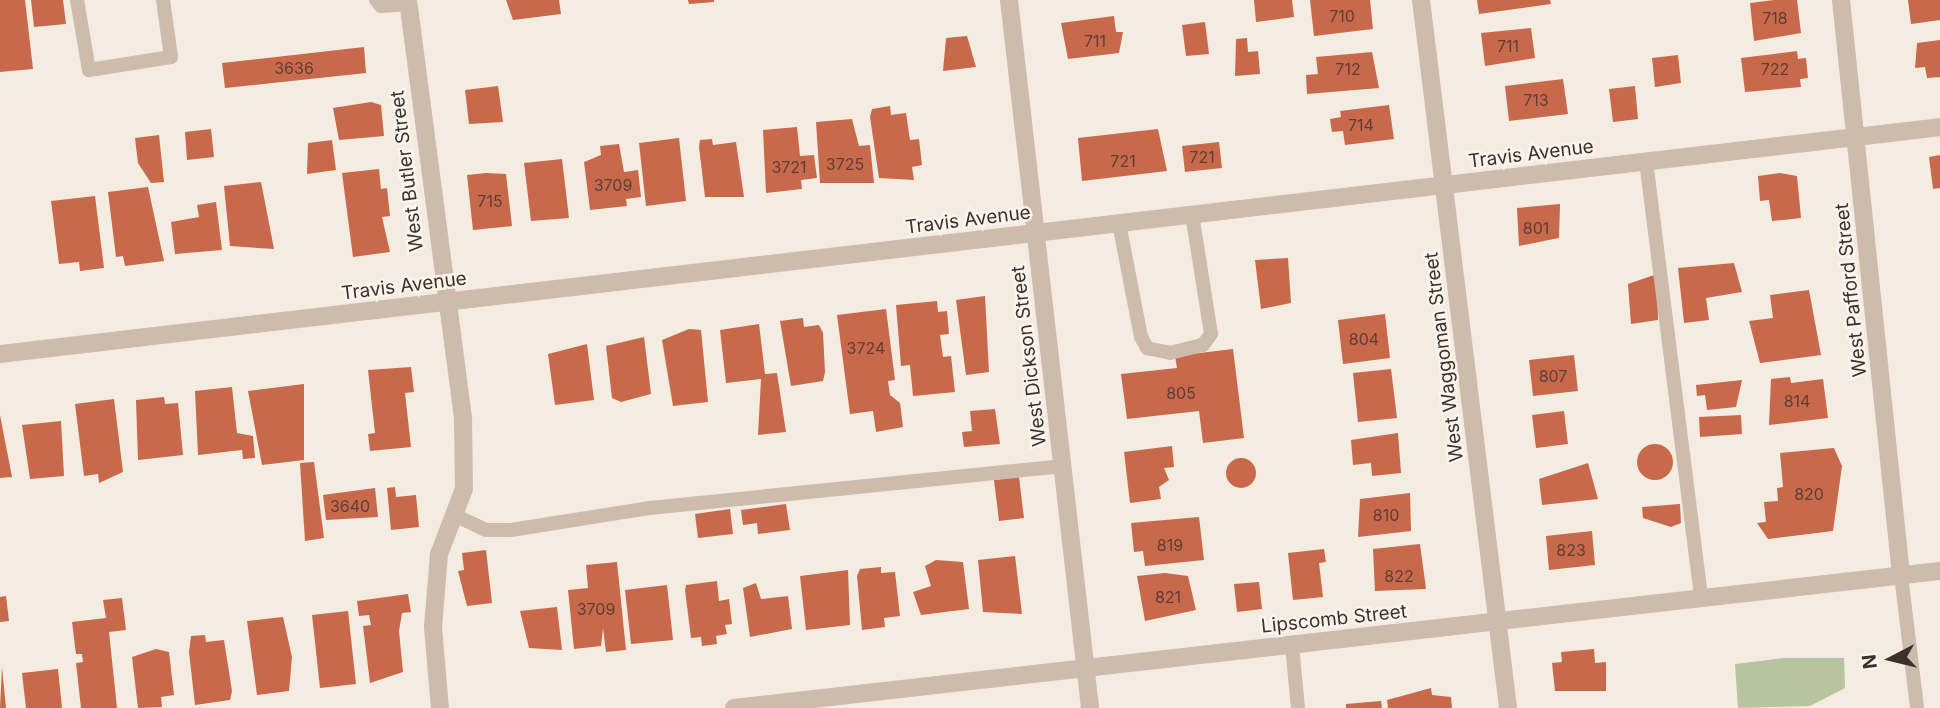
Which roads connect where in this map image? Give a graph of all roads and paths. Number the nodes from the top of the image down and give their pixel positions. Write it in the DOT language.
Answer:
graph roads {
  1 [pos="77,0"];
  2 [pos="163,0"];
  3 [pos="376,0"];
  4 [pos="1009,0"];
  5 [pos="1422,0"];
  6 [pos="1841,0"];
  7 [pos="408,2"];
  8 [pos="1940,127"];
  9 [pos="1857,136"];
  10 [pos="1646,161"];
  11 [pos="1444,185"];
  12 [pos="1192,215"];
  13 [pos="1119,223"];
  14 [pos="1035,233"];
  15 [pos="444,302"];
  16 [pos="0,354"];
  17 [pos="1062,466"];
  18 [pos="454,515"];
  19 [pos="1940,571"];
  20 [pos="1901,575"];
  21 [pos="1701,598"];
  22 [pos="1497,621"];
  23 [pos="1292,645"];
  24 [pos="1085,668"];
  25 [pos="440,708"];
  26 [pos="734,708"];
  27 [pos="1090,708"];
  28 [pos="1298,708"];
  29 [pos="1508,708"];
  30 [pos="1917,708"];
  1 -- 2 [label="lane"];
  3 -- 7 [label="lane"];
  4 -- 14 [label="street, West Dickson Street"];
  5 -- 11 [label="street, West Waggoman Street"];
  6 -- 9 [label="street, West Pafford Street"];
  7 -- 15 [label="street, West Butler Street"];
  8 -- 9 [label="street, Travis Avenue"];
  9 -- 10 [label="street, Travis Avenue"];
  9 -- 20 [label="street, West Pafford Street"];
  10 -- 11 [label="street, Travis Avenue"];
  10 -- 21 [label="lane"];
  11 -- 12 [label="street, Travis Avenue"];
  11 -- 22 [label="street, West Waggoman Street"];
  12 -- 13 [label="street, Travis Avenue"];
  12 -- 13 [label="lane"];
  13 -- 14 [label="street, Travis Avenue"];
  14 -- 15 [label="street, Travis Avenue"];
  14 -- 17 [label="street, West Dickson Street"];
  15 -- 16 [label="street, Travis Avenue"];
  15 -- 18 [label="street, West Butler Street"];
  17 -- 18 [label="lane"];
  17 -- 24 [label="street, West Dickson Street"];
  18 -- 25 [label="street, West Butler Street"];
  19 -- 20 [label="street, Lipscomb Street"];
  20 -- 21 [label="street, Lipscomb Street"];
  20 -- 30 [label="lane"];
  21 -- 22 [label="street, Lipscomb Street"];
  22 -- 23 [label="street, Lipscomb Street"];
  22 -- 29 [label="street, West Waggoman Street"];
  23 -- 24 [label="street, Lipscomb Street"];
  23 -- 28 [label="lane"];
  24 -- 26 [label="street, Lipscomb Street"];
  24 -- 27 [label="street, West Dickson Street"];
}
